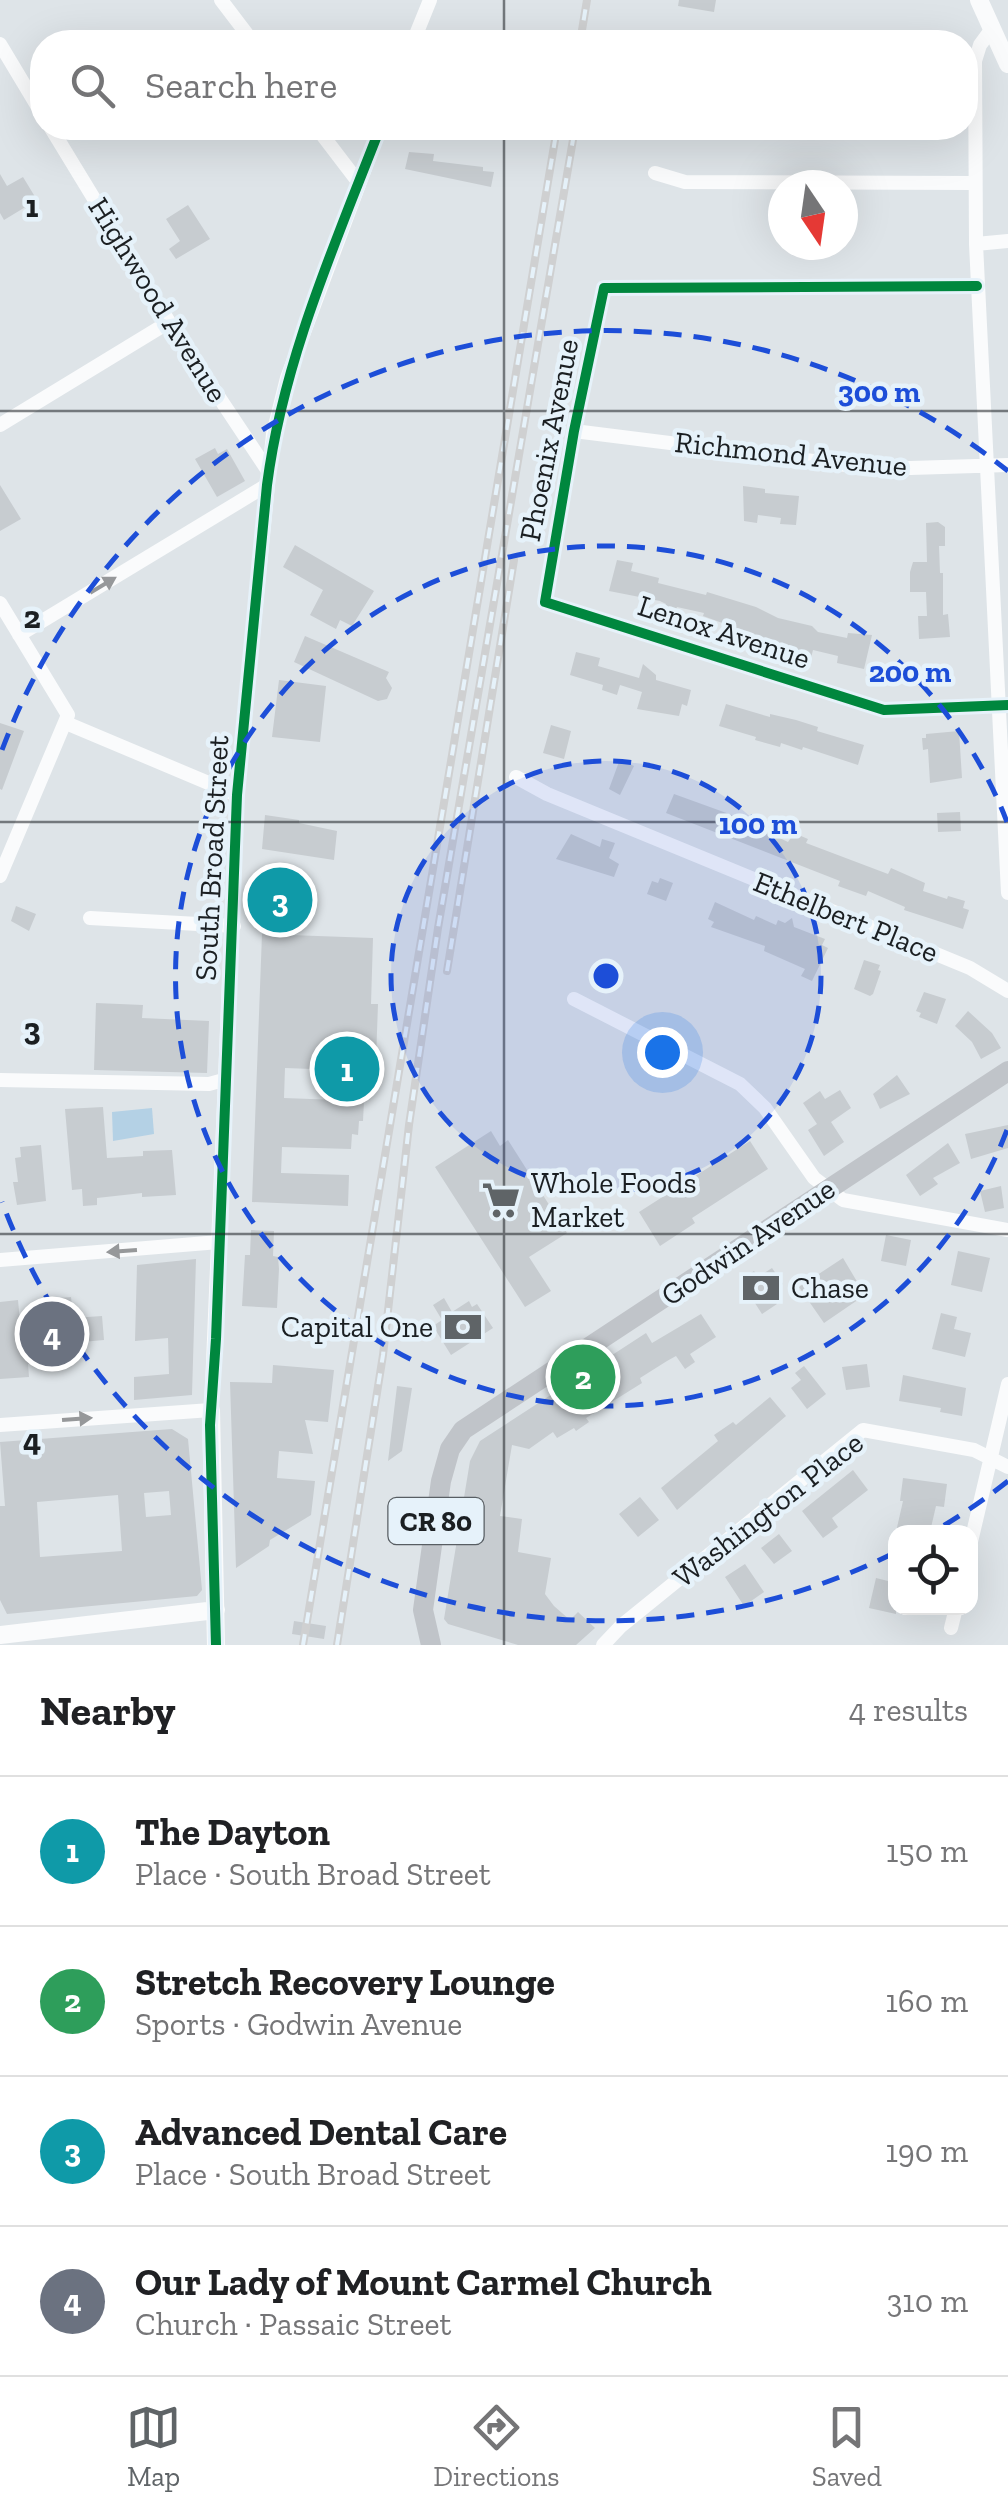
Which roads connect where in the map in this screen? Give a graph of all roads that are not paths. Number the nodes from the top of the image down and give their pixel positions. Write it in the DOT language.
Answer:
graph roads {
  1 [pos="220,0"];
  2 [pos="430,0"];
  3 [pos="979,0"];
  4 [pos="244,30"];
  5 [pos="419,30"];
  6 [pos="992,30"];
  7 [pos="0,44"];
  8 [pos="978,51"];
  9 [pos="1008,64"];
  10 [pos="30,94"];
  11 [pos="58,140"];
  12 [pos="326,140"];
  13 [pos="375,140"];
  14 [pos="974,140"];
  15 [pos="655,173"];
  16 [pos="359,183"];
  17 [pos="974,183"];
  18 [pos="1008,241"];
  19 [pos="976,244"];
  20 [pos="978,286"];
  21 [pos="170,322"];
  22 [pos="0,425"];
  23 [pos="574,431"];
  24 [pos="985,464"];
  25 [pos="1008,465"];
  26 [pos="268,478"];
  27 [pos="0,602"];
  28 [pos="545,602"];
  29 [pos="19,635"];
  30 [pos="1004,705"];
  31 [pos="66,723"];
  32 [pos="516,777"];
  33 [pos="237,795"];
  34 [pos="0,876"];
  35 [pos="1008,893"];
  36 [pos="90,918"];
  37 [pos="234,926"];
  38 [pos="1008,990"];
  39 [pos="574,999"];
  40 [pos="1008,1071"];
  41 [pos="227,1079"];
  42 [pos="0,1080"];
  43 [pos="827,1189"];
  44 [pos="1008,1230"];
  45 [pos="219,1242"];
  46 [pos="0,1260"];
  47 [pos="1008,1384"];
  48 [pos="211,1410"];
  49 [pos="0,1425"];
  50 [pos="990,1459"];
  51 [pos="1008,1467"];
  52 [pos="975,1525"];
  53 [pos="216,1610"];
  54 [pos="955,1615"];
  55 [pos="952,1628"];
  56 [pos="0,1635"];
  57 [pos="34,1638"];
  58 [pos="216,1645"];
  59 [pos="430,1645"];
  60 [pos="603,1645"];
  1 -- 4 [label="street"];
  2 -- 5 [label="street"];
  3 -- 6 [label="street"];
  6 -- 8 [label="street"];
  6 -- 9 [label="street"];
  7 -- 10 [label="street"];
  11 -- 21 [label="street, Highwood Avenue"];
  12 -- 16 [label="street"];
  13 -- 16 [label="street, South Broad Street"];
  14 -- 17 [label="street"];
  15 -- 17 [label="street"];
  16 -- 26 [label="street, South Broad Street"];
  17 -- 19 [label="street"];
  18 -- 19 [label="street"];
  19 -- 20 [label="street"];
  20 -- 23 [label="street, Phoenix Avenue"];
  20 -- 24 [label="street"];
  21 -- 22 [label="street"];
  21 -- 26 [label="street, Highwood Avenue"];
  23 -- 24 [label="street, Richmond Avenue"];
  23 -- 28 [label="street, Phoenix Avenue"];
  24 -- 25 [label="street, Richmond Avenue"];
  24 -- 30 [label="street"];
  29 -- 26 [label="street, one-way"];
  26 -- 33 [label="street, South Broad Street"];
  27 -- 29 [label="street"];
  28 -- 30 [label="street, Lenox Avenue"];
  29 -- 31 [label="street"];
  30 -- 35 [label="street"];
  31 -- 33 [label="street"];
  31 -- 34 [label="street"];
  32 -- 38 [label="street, Ethelbert Place"];
  33 -- 37 [label="street, South Broad Street"];
  36 -- 37 [label="street"];
  37 -- 41 [label="street, South Broad Street"];
  39 -- 43 [label="street"];
  40 -- 43 [label="main road, Godwin Avenue / CR 80"];
  41 -- 42 [label="street"];
  41 -- 45 [label="street, South Broad Street"];
  43 -- 44 [label="street"];
  43 -- 59 [label="main road, Godwin Avenue / CR 80"];
  45 -- 46 [label="street, one-way"];
  45 -- 48 [label="street, South Broad Street"];
  47 -- 50 [label="street"];
  49 -- 48 [label="street, one-way"];
  48 -- 53 [label="street, South Broad Street"];
  50 -- 51 [label="street, Washington Place"];
  50 -- 52 [label="street"];
  50 -- 60 [label="street, Washington Place"];
  53 -- 57 [label="street"];
  53 -- 58 [label="street, South Broad Street"];
  54 -- 55 [label="street"];
  56 -- 57 [label="street"];
}
